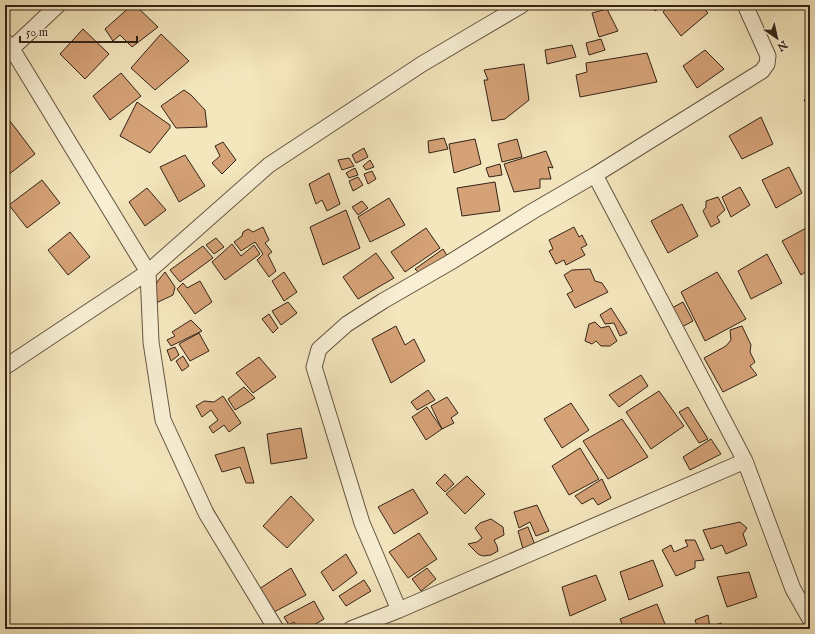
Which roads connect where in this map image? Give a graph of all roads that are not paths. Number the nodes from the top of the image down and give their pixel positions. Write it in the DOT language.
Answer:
graph roads {
  1 [pos="58,5"];
  2 [pos="522,5"];
  3 [pos="745,5"];
  4 [pos="7,48"];
  5 [pos="595,175"];
  6 [pos="148,272"];
  7 [pos="5,367"];
  8 [pos="744,460"];
  9 [pos="400,610"];
  10 [pos="810,619"];
  11 [pos="276,629"];
  12 [pos="351,629"];
  1 -- 4 [label="street"];
  2 -- 6 [label="street"];
  3 -- 5 [label="street"];
  4 -- 6 [label="street"];
  5 -- 8 [label="street"];
  5 -- 9 [label="street"];
  6 -- 7 [label="street"];
  6 -- 11 [label="street"];
  8 -- 9 [label="street"];
  8 -- 10 [label="street"];
  9 -- 12 [label="street"];
}
